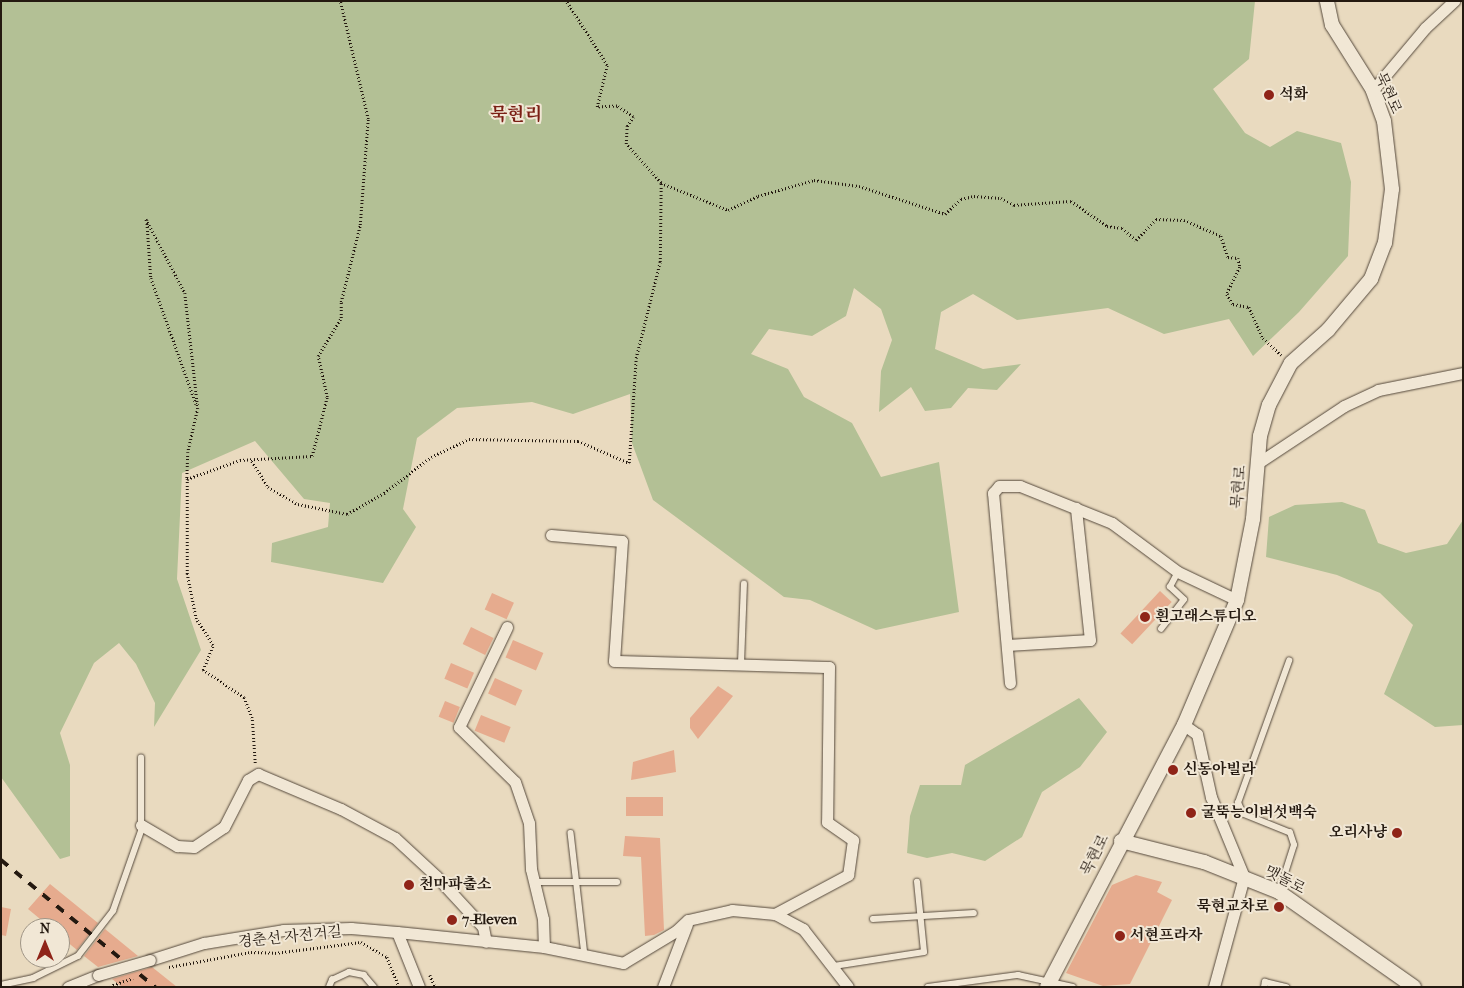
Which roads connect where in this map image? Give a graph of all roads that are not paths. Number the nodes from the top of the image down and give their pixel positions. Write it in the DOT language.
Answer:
graph roads {
  1 [pos="1327,1"];
  2 [pos="1454,1"];
  3 [pos="1373,90"];
  4 [pos="1463,372"];
  5 [pos="1258,463"];
  6 [pos="1076,508"];
  7 [pos="551,535"];
  8 [pos="1178,572"];
  9 [pos="744,584"];
  10 [pos="1237,600"];
  11 [pos="507,627"];
  12 [pos="1160,628"];
  13 [pos="1007,645"];
  14 [pos="1290,661"];
  15 [pos="741,664"];
  16 [pos="1010,683"];
  17 [pos="1184,725"];
  18 [pos="141,758"];
  19 [pos="141,825"];
  20 [pos="571,833"];
  21 [pos="1121,841"];
  22 [pos="1244,877"];
  23 [pos="534,882"];
  24 [pos="579,882"];
  25 [pos="618,882"];
  26 [pos="917,882"];
  27 [pos="1278,892"];
  28 [pos="974,913"];
  29 [pos="775,914"];
  30 [pos="920,915"];
  31 [pos="873,919"];
  32 [pos="688,920"];
  33 [pos="398,932"];
  34 [pos="486,942"];
  35 [pos="544,947"];
  36 [pos="585,958"];
  37 [pos="834,966"];
  38 [pos="1048,984"];
  39 [pos="1,986"];
  40 [pos="68,987"];
  41 [pos="329,987"];
  42 [pos="374,987"];
  43 [pos="420,987"];
  44 [pos="663,987"];
  45 [pos="848,987"];
  46 [pos="928,987"];
  47 [pos="1073,987"];
  48 [pos="1214,987"];
  49 [pos="1264,987"];
  50 [pos="1286,987"];
  51 [pos="1414,987"];
  1 -- 3 [label="street, 묵현로"];
  2 -- 3 [label="street"];
  3 -- 5 [label="street, 묵현로"];
  4 -- 5 [label="street"];
  5 -- 10 [label="street, 묵현로"];
  6 -- 8 [label="street"];
  6 -- 13 [label="street"];
  6 -- 13 [label="street"];
  7 -- 15 [label="street"];
  8 -- 10 [label="street"];
  8 -- 12 [label="lane"];
  9 -- 15 [label="lane"];
  10 -- 17 [label="street, 묵현로"];
  11 -- 23 [label="street"];
  13 -- 16 [label="street"];
  14 -- 27 [label="lane"];
  15 -- 29 [label="street"];
  17 -- 21 [label="street, 묵현로"];
  17 -- 22 [label="street"];
  18 -- 19 [label="lane"];
  19 -- 34 [label="street"];
  19 -- 39 [label="lane"];
  20 -- 24 [label="lane"];
  21 -- 22 [label="street, 맷돌로"];
  21 -- 38 [label="street, 묵현로"];
  22 -- 27 [label="street, 맷돌로"];
  22 -- 48 [label="street"];
  23 -- 24 [label="lane"];
  23 -- 35 [label="street"];
  24 -- 25 [label="lane"];
  24 -- 36 [label="lane"];
  26 -- 30 [label="lane"];
  27 -- 51 [label="street, 맷돌로"];
  28 -- 30 [label="lane"];
  29 -- 32 [label="street"];
  29 -- 37 [label="street"];
  30 -- 31 [label="lane"];
  30 -- 37 [label="lane"];
  32 -- 36 [label="street"];
  32 -- 44 [label="street"];
  33 -- 34 [label="street"];
  33 -- 40 [label="street, bridge"];
  33 -- 43 [label="street"];
  34 -- 35 [label="street"];
  35 -- 36 [label="street"];
  37 -- 45 [label="street"];
  38 -- 46 [label="lane"];
  38 -- 47 [label="lane"];
  41 -- 42 [label="lane"];
  49 -- 50 [label="lane"];
}
